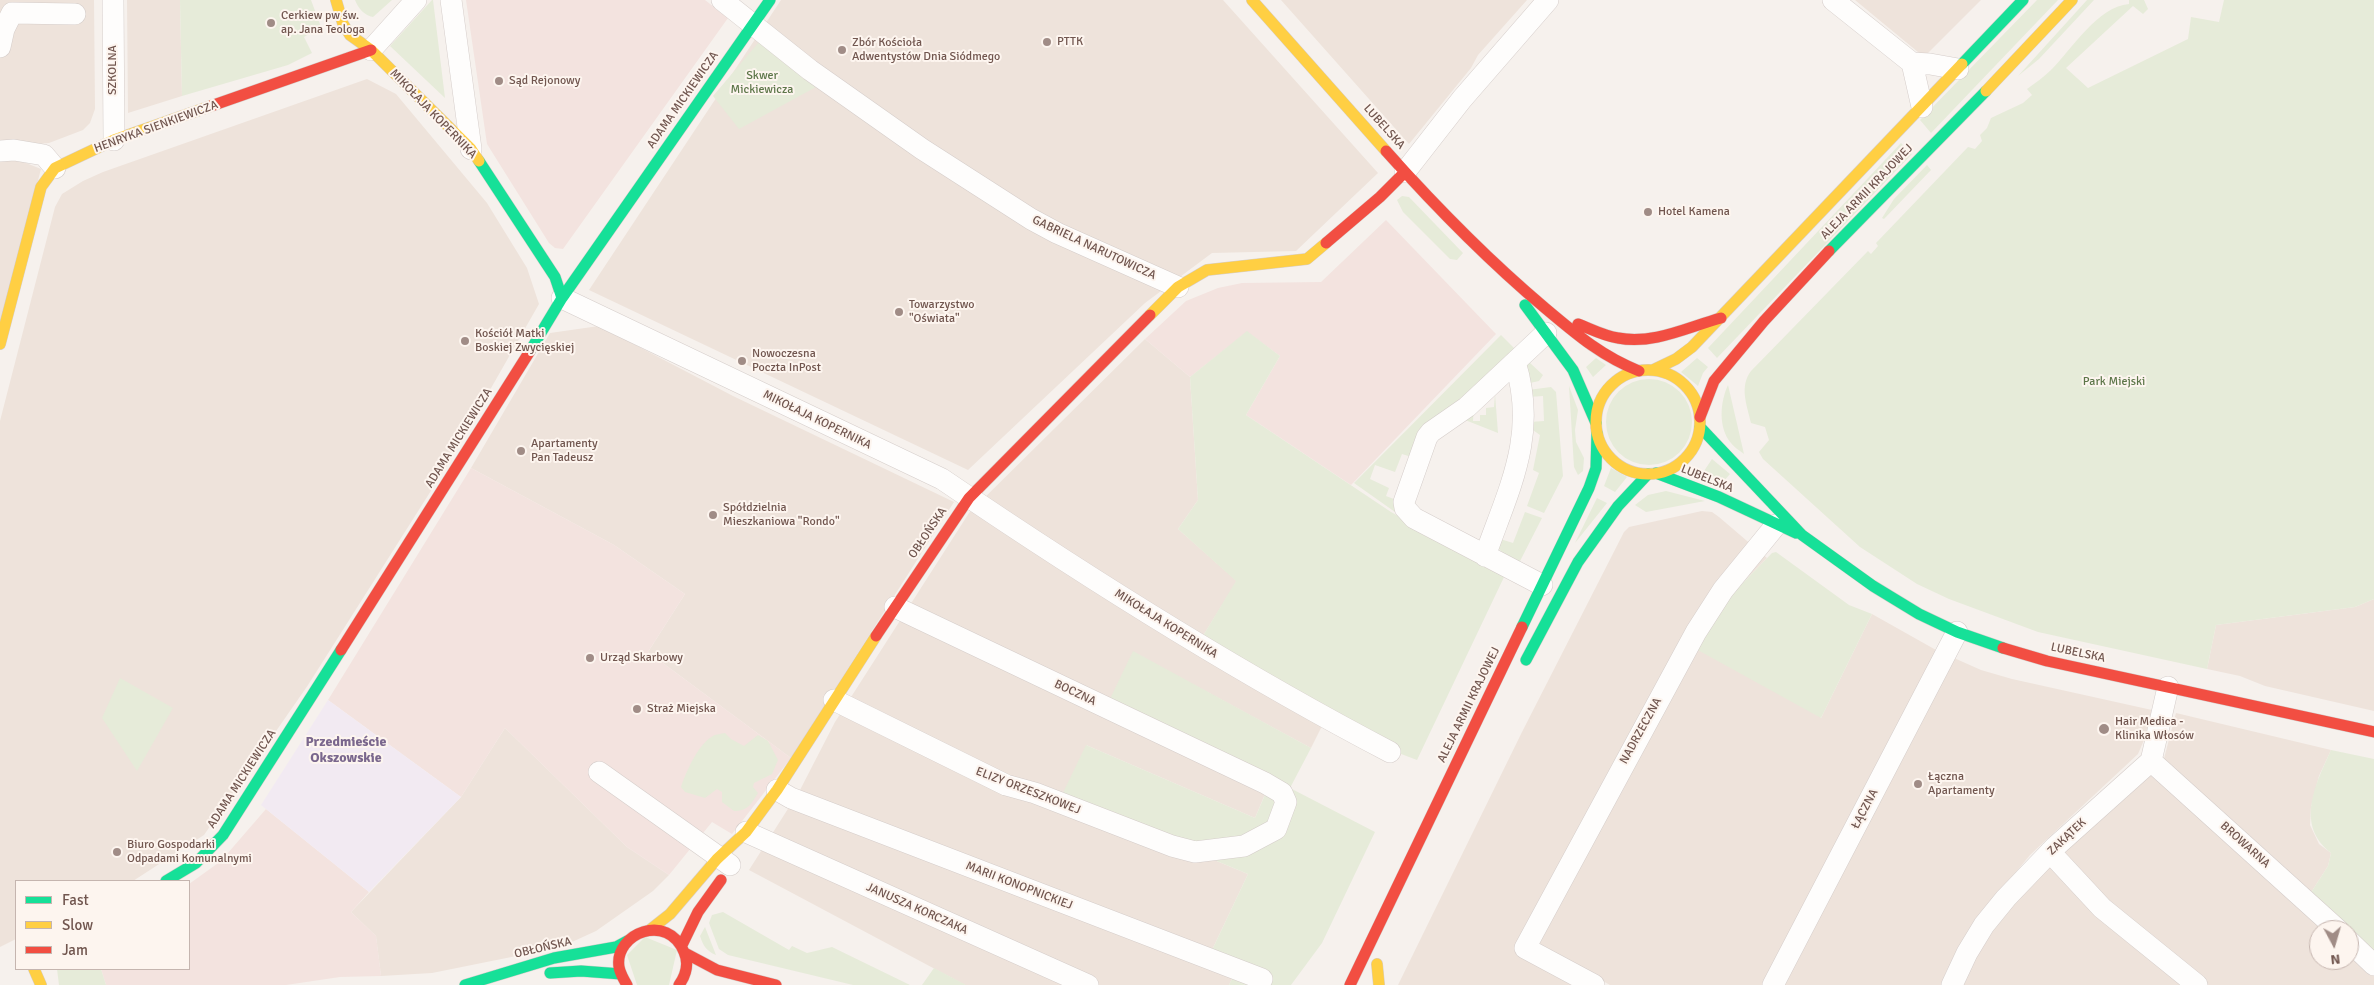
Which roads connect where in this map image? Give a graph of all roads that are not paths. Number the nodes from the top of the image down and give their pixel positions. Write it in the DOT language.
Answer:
graph roads {
  1 [pos="113,0"];
  2 [pos="336,0"];
  3 [pos="416,0"];
  4 [pos="451,0"];
  5 [pos="722,0"];
  6 [pos="770,0"];
  7 [pos="1252,0"];
  8 [pos="1548,0"];
  9 [pos="1834,0"];
  10 [pos="2023,0"];
  11 [pos="2072,0"];
  12 [pos="75,14"];
  13 [pos="753,25"];
  14 [pos="0,47"];
  15 [pos="371,50"];
  16 [pos="1912,63"];
  17 [pos="1958,69"];
  18 [pos="1922,106"];
  19 [pos="114,140"];
  20 [pos="0,147"];
  21 [pos="471,149"];
  22 [pos="55,168"];
  23 [pos="1405,172"];
  24 [pos="1499,269"];
  25 [pos="1178,287"];
  26 [pos="7,292"];
  27 [pos="562,298"];
  28 [pos="1545,308"];
  29 [pos="1721,318"];
  30 [pos="1546,334"];
  31 [pos="0,344"];
  32 [pos="1515,362"];
  33 [pos="1640,370"];
  34 [pos="1653,370"];
  35 [pos="1700,422"];
  36 [pos="1596,428"];
  37 [pos="1652,474"];
  38 [pos="969,498"];
  39 [pos="1776,525"];
  40 [pos="1802,535"];
  41 [pos="1485,556"];
  42 [pos="1542,585"];
  43 [pos="895,607"];
  44 [pos="1957,632"];
  45 [pos="1522,670"];
  46 [pos="2168,687"];
  47 [pos="834,700"];
  48 [pos="2374,732"];
  49 [pos="1390,752"];
  50 [pos="2151,761"];
  51 [pos="599,772"];
  52 [pos="777,790"];
  53 [pos="746,832"];
  54 [pos="1172,846"];
  55 [pos="2050,852"];
  56 [pos="724,861"];
  57 [pos="168,880"];
  58 [pos="2327,920"];
  59 [pos="651,929"];
  60 [pos="627,941"];
  61 [pos="683,949"];
  62 [pos="2359,950"];
  63 [pos="2374,964"];
  64 [pos="1359,967"];
  65 [pos="34,970"];
  66 [pos="1262,979"];
  67 [pos="625,982"];
  68 [pos="41,985"];
  69 [pos="465,985"];
  70 [pos="489,985"];
  71 [pos="679,985"];
  72 [pos="776,985"];
  73 [pos="1088,985"];
  74 [pos="1338,985"];
  75 [pos="1350,985"];
  76 [pos="1367,985"];
  77 [pos="1379,985"];
  78 [pos="1594,985"];
  79 [pos="1773,985"];
  80 [pos="1952,985"];
  81 [pos="2197,985"];
  1 -- 19 [label="street, SZKOLNA"];
  2 -- 15 [label="street, MIKOŁAJA KOPERNIKA"];
  3 -- 15 [label="street, HENRYKA SIENKIEWICZA"];
  4 -- 21 [label="street"];
  5 -- 13 [label="street, GABRIELA NARUTOWICZA"];
  6 -- 13 [label="street, ADAMA MICKIEWICZA"];
  7 -- 23 [label="street, LUBELSKA"];
  8 -- 23 [label="street"];
  9 -- 16 [label="street"];
  10 -- 17 [label="street, ALEJA ARMII KRAJOWEJ"];
  11 -- 35 [label="street, ALEJA ARMII KRAJOWEJ"];
  12 -- 14 [label="street"];
  13 -- 25 [label="street, GABRIELA NARUTOWICZA"];
  13 -- 27 [label="street, ADAMA MICKIEWICZA"];
  15 -- 19 [label="street, HENRYKA SIENKIEWICZA"];
  15 -- 21 [label="street, MIKOŁAJA KOPERNIKA"];
  16 -- 17 [label="street"];
  16 -- 18 [label="street"];
  17 -- 18 [label="street, ALEJA ARMII KRAJOWEJ"];
  18 -- 29 [label="street, ALEJA ARMII KRAJOWEJ"];
  19 -- 22 [label="street, HENRYKA SIENKIEWICZA"];
  20 -- 22 [label="street"];
  21 -- 27 [label="street, MIKOŁAJA KOPERNIKA"];
  22 -- 26 [label="street, HENRYKA SIENKIEWICZA"];
  23 -- 24 [label="street, LUBELSKA"];
  23 -- 25 [label="street"];
  24 -- 28 [label="street, LUBELSKA"];
  24 -- 30 [label="street, LUBELSKA"];
  25 -- 38 [label="street, OBŁOŃSKA"];
  26 -- 31 [label="street, HENRYKA SIENKIEWICZA"];
  27 -- 38 [label="street, MIKOŁAJA KOPERNIKA"];
  27 -- 57 [label="street, ADAMA MICKIEWICZA"];
  28 -- 29 [label="street, LUBELSKA"];
  28 -- 33 [label="street, LUBELSKA"];
  29 -- 34 [label="street, ALEJA ARMII KRAJOWEJ"];
  30 -- 32 [label="street"];
  30 -- 36 [label="street, LUBELSKA"];
  32 -- 41 [label="street"];
  32 -- 41 [label="street"];
  33 -- 34 [label="street"];
  33 -- 36 [label="street"];
  34 -- 35 [label="street"];
  35 -- 37 [label="street"];
  35 -- 40 [label="street, LUBELSKA"];
  36 -- 37 [label="street"];
  36 -- 42 [label="street, ALEJA ARMII KRAJOWEJ"];
  37 -- 39 [label="street, LUBELSKA"];
  37 -- 45 [label="street"];
  38 -- 43 [label="street, OBŁOŃSKA"];
  38 -- 49 [label="street, MIKOŁAJA KOPERNIKA"];
  39 -- 40 [label="street, LUBELSKA"];
  39 -- 78 [label="street, NADRZECZNA"];
  40 -- 44 [label="street, LUBELSKA"];
  41 -- 42 [label="street"];
  42 -- 64 [label="street, ALEJA ARMII KRAJOWEJ"];
  43 -- 47 [label="street, OBŁOŃSKA"];
  43 -- 54 [label="street, BOCZNA"];
  44 -- 46 [label="street, LUBELSKA"];
  44 -- 79 [label="street, ŁĄCZNA"];
  46 -- 48 [label="street, LUBELSKA"];
  46 -- 50 [label="street"];
  47 -- 52 [label="street, OBŁOŃSKA"];
  47 -- 54 [label="street, ELIZY ORZESZKOWEJ"];
  50 -- 55 [label="street, ZAKĄTEK"];
  50 -- 58 [label="street, BROWARNA"];
  51 -- 56 [label="street"];
  52 -- 53 [label="street, OBŁOŃSKA"];
  52 -- 66 [label="street, MARII KONOPNICKIEJ"];
  53 -- 56 [label="street, OBŁOŃSKA"];
  53 -- 73 [label="street, JANUSZA KORCZAKA"];
  55 -- 80 [label="street, ZAKĄTEK"];
  55 -- 81 [label="street"];
  56 -- 59 [label="street, OBŁOŃSKA"];
  56 -- 61 [label="street, OBŁOŃSKA"];
  59 -- 60 [label="street, OBŁOŃSKA"];
  59 -- 61 [label="street"];
  60 -- 67 [label="street"];
  60 -- 69 [label="street, OBŁOŃSKA"];
  61 -- 71 [label="street"];
  61 -- 72 [label="street"];
  62 -- 63 [label="street"];
  64 -- 74 [label="street"];
  64 -- 75 [label="street, ALEJA ARMII KRAJOWEJ"];
  65 -- 68 [label="street"];
  67 -- 70 [label="street, OBŁOŃSKA"];
  76 -- 77 [label="street"];
}
